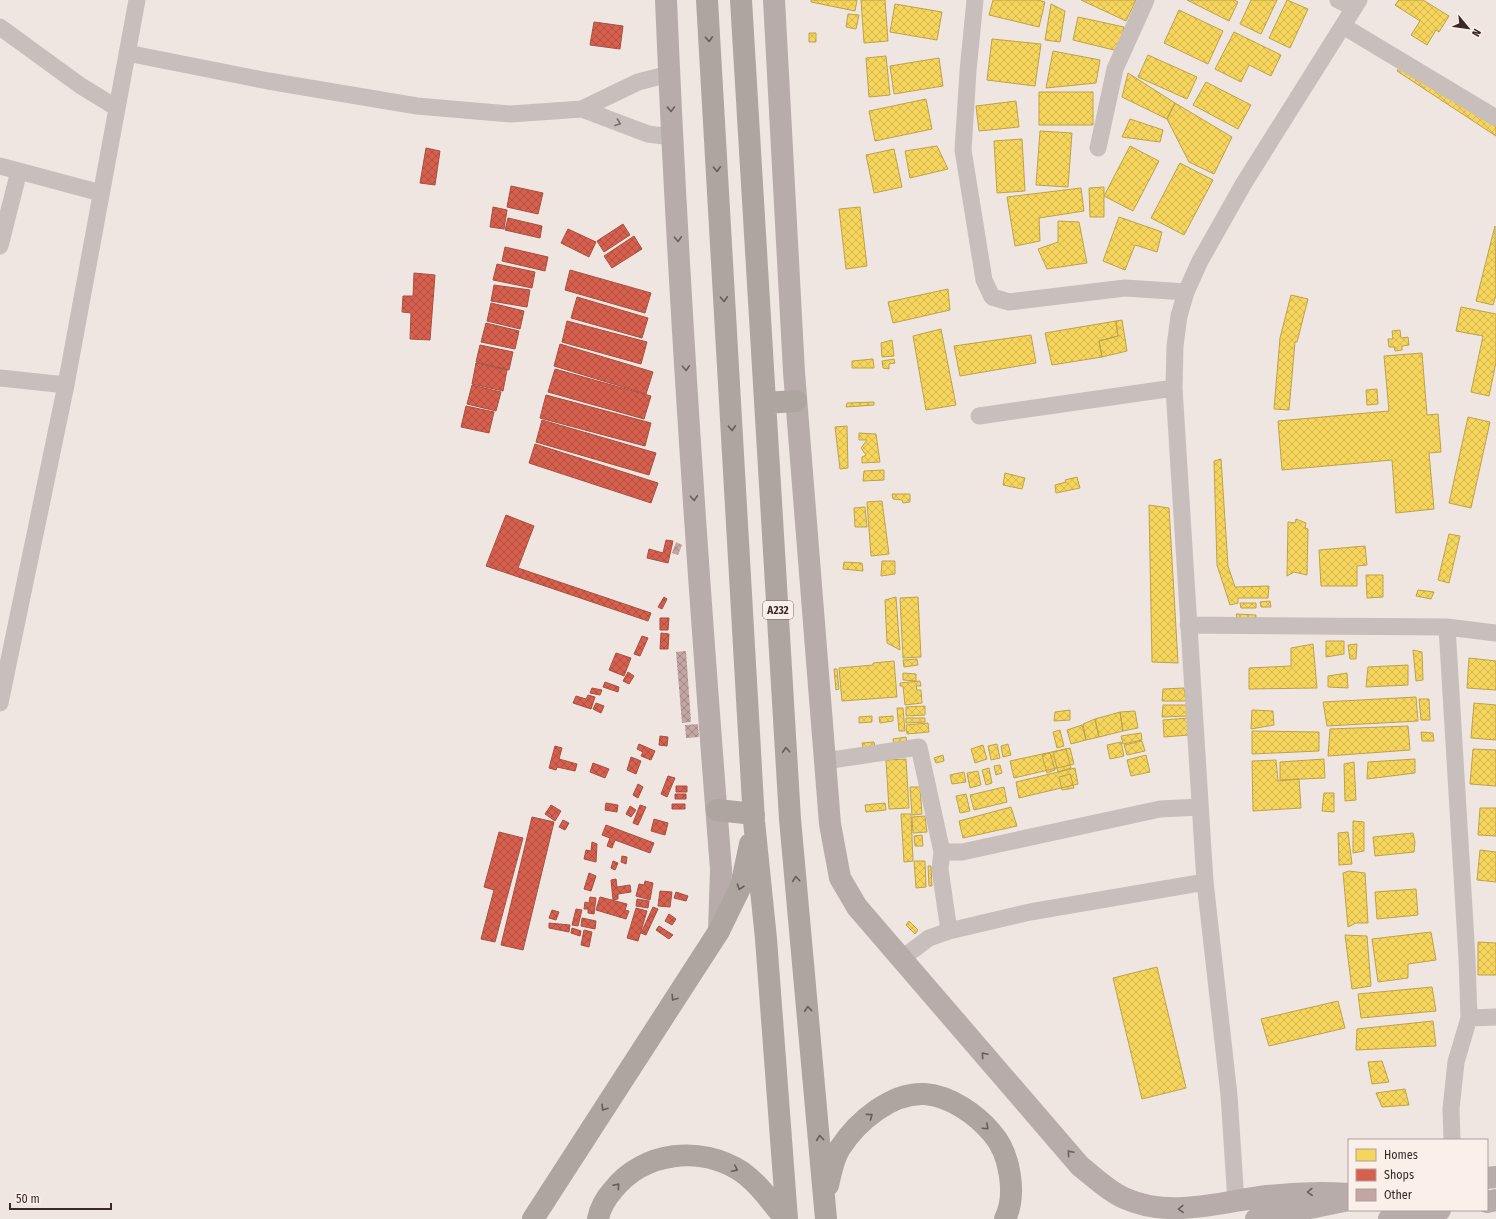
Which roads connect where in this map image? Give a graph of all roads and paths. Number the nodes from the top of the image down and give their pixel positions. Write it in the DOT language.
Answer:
graph roads {
  1 [pos="136,0"];
  2 [pos="666,0"];
  3 [pos="707,0"];
  4 [pos="741,0"];
  5 [pos="774,0"];
  6 [pos="975,0"];
  7 [pos="1146,0"];
  8 [pos="1338,0"];
  9 [pos="1356,4"];
  10 [pos="1343,26"];
  11 [pos="0,27"];
  12 [pos="127,53"];
  13 [pos="669,74"];
  14 [pos="117,108"];
  15 [pos="582,109"];
  16 [pos="1496,118"];
  17 [pos="672,137"];
  18 [pos="1098,148"];
  19 [pos="0,166"];
  20 [pos="19,171"];
  21 [pos="102,193"];
  22 [pos="0,246"];
  23 [pos="1186,292"];
  24 [pos="0,378"];
  25 [pos="66,385"];
  26 [pos="1174,388"];
  27 [pos="796,401"];
  28 [pos="765,403"];
  29 [pos="979,416"];
  30 [pos="1188,625"];
  31 [pos="1447,627"];
  32 [pos="1496,633"];
  33 [pos="0,703"];
  34 [pos="825,761"];
  35 [pos="1200,807"];
  36 [pos="717,810"];
  37 [pos="754,818"];
  38 [pos="942,852"];
  39 [pos="1206,882"];
  40 [pos="718,931"];
  41 [pos="949,931"];
  42 [pos="901,959"];
  43 [pos="1496,1017"];
  44 [pos="1469,1018"];
  45 [pos="1452,1139"];
  46 [pos="1348,1194"];
  47 [pos="825,1196"];
  48 [pos="1348,1200"];
  49 [pos="1236,1202"];
  50 [pos="1435,1211"];
  51 [pos="1401,1218"];
  52 [pos="533,1219"];
  53 [pos="598,1219"];
  54 [pos="786,1219"];
  55 [pos="826,1219"];
  56 [pos="1005,1219"];
  57 [pos="1256,1219"];
  1 -- 12 [label="street"];
  2 -- 13 [label="main road"];
  3 -- 37 [label="highway, one-way"];
  4 -- 28 [label="highway, A232"];
  5 -- 27 [label="main road"];
  6 -- 23 [label="street"];
  7 -- 18 [label="street"];
  8 -- 9 [label="street"];
  9 -- 10 [label="street"];
  10 -- 16 [label="street"];
  10 -- 23 [label="street"];
  11 -- 14 [label="street"];
  12 -- 14 [label="street"];
  12 -- 15 [label="street"];
  13 -- 15 [label="street"];
  13 -- 17 [label="main road, one-way"];
  14 -- 21 [label="street"];
  15 -- 17 [label="street, one-way"];
  17 -- 36 [label="main road, one-way"];
  19 -- 20 [label="street"];
  20 -- 21 [label="street"];
  20 -- 22 [label="street"];
  21 -- 25 [label="street"];
  23 -- 26 [label="street"];
  24 -- 25 [label="street"];
  25 -- 33 [label="street"];
  26 -- 29 [label="street"];
  26 -- 30 [label="street"];
  27 -- 28 [label="highway"];
  27 -- 34 [label="main road"];
  47 -- 28 [label="highway, A232, one-way"];
  30 -- 31 [label="street"];
  30 -- 35 [label="street"];
  31 -- 32 [label="street"];
  31 -- 44 [label="street"];
  34 -- 38 [label="street"];
  34 -- 42 [label="main road"];
  35 -- 38 [label="street"];
  35 -- 39 [label="street"];
  36 -- 37 [label="highway"];
  36 -- 40 [label="main road"];
  37 -- 40 [label="highway, one-way"];
  37 -- 54 [label="highway"];
  38 -- 41 [label="street"];
  39 -- 41 [label="street"];
  39 -- 49 [label="street"];
  40 -- 52 [label="highway, one-way"];
  41 -- 42 [label="street"];
  49 -- 42 [label="main road, one-way"];
  43 -- 44 [label="street"];
  44 -- 45 [label="street"];
  46 -- 49 [label="main road, one-way"];
  47 -- 55 [label="highway, A232"];
  47 -- 56 [label="highway, one-way"];
  48 -- 57 [label="main road"];
  50 -- 51 [label="main road"];
  53 -- 54 [label="highway, one-way"];
}
